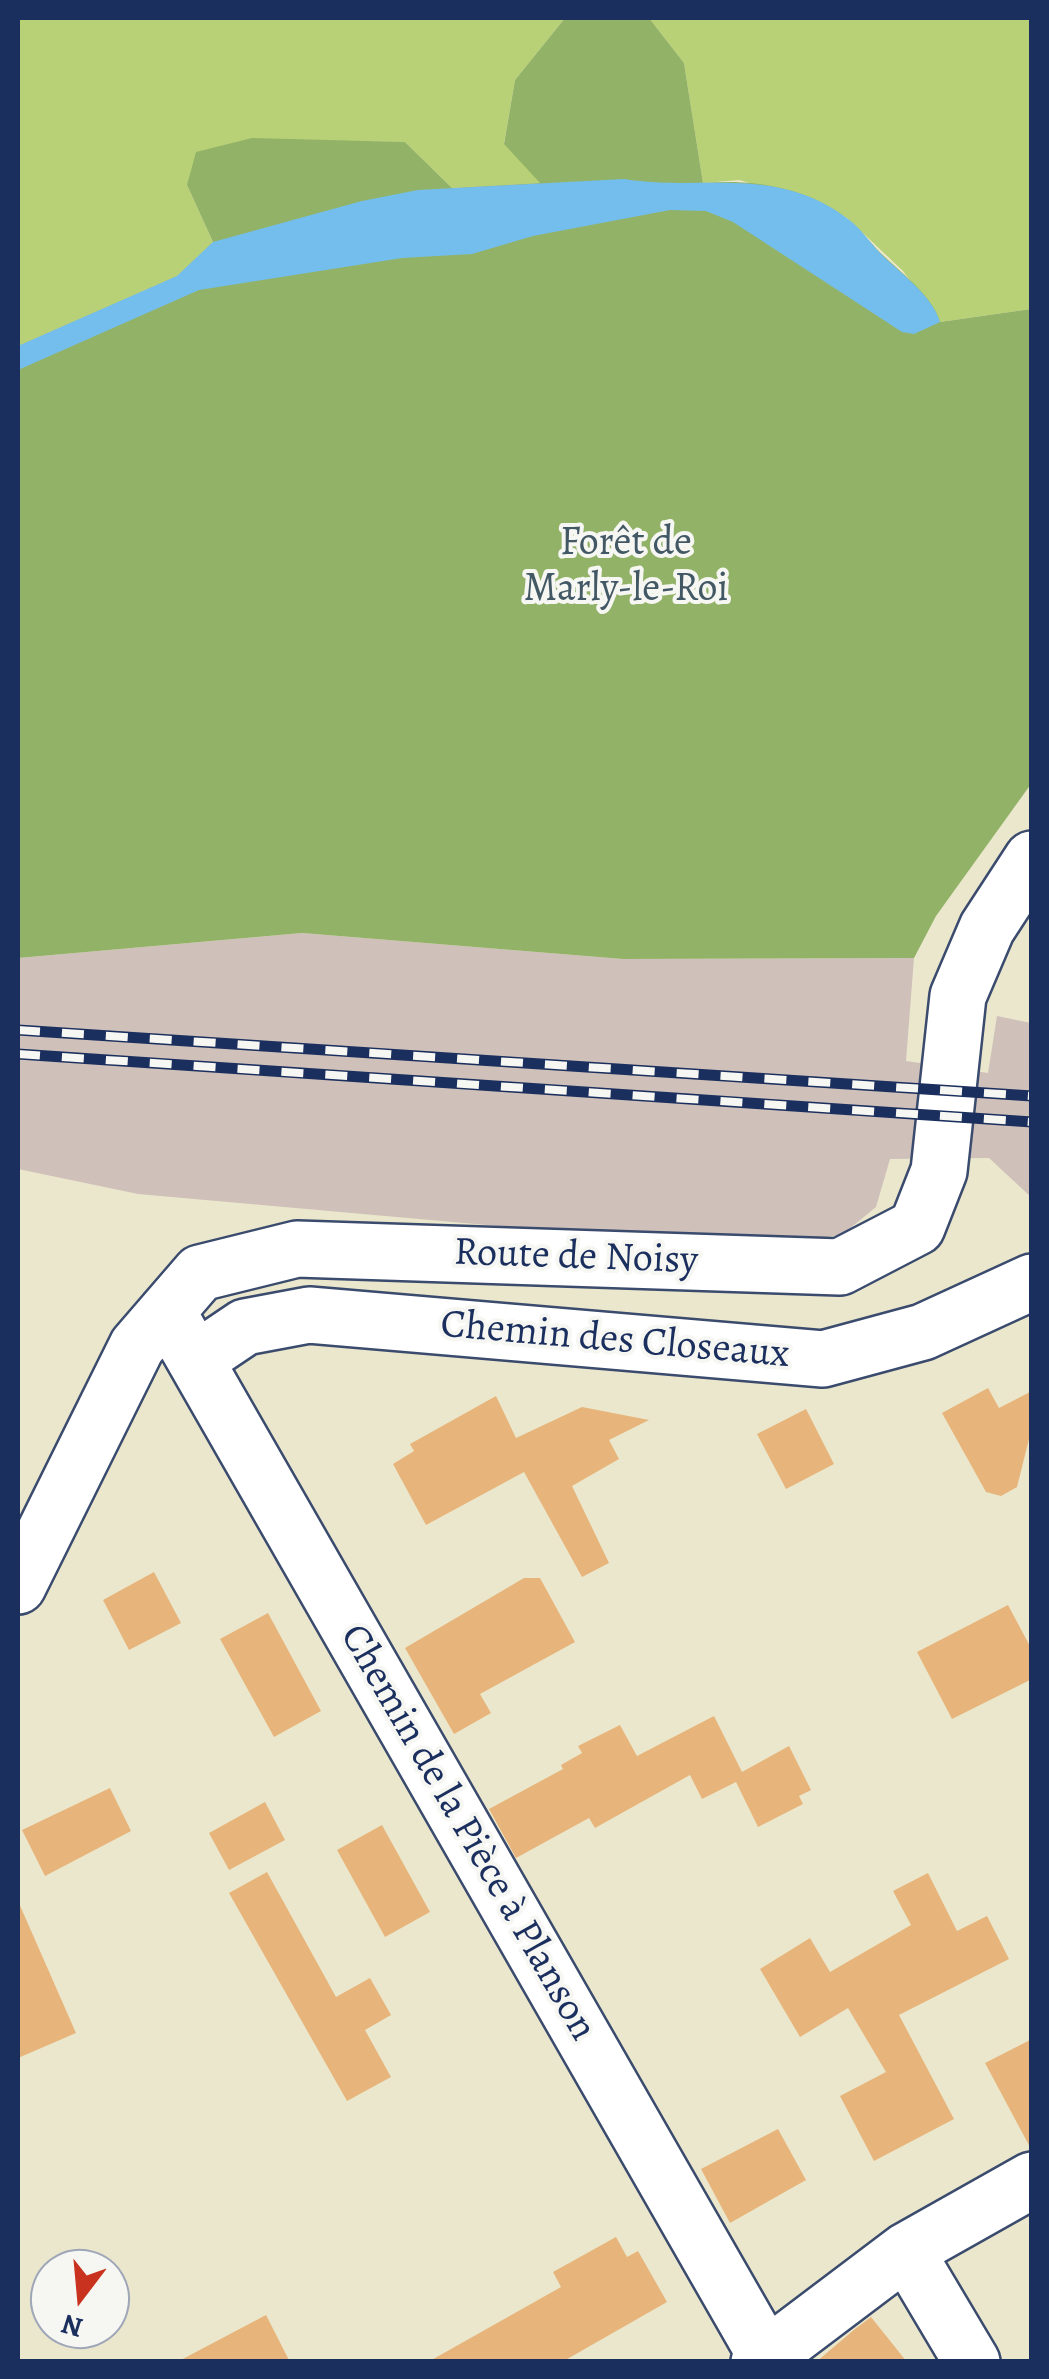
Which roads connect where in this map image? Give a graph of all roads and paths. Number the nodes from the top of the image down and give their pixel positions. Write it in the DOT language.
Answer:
graph roads {
  1 [pos="1032,859"];
  2 [pos="1032,1282"];
  3 [pos="167,1311"];
  4 [pos="196,1360"];
  5 [pos="18,1586"];
  6 [pos="1032,2180"];
  7 [pos="906,2251"];
  8 [pos="763,2359"];
  9 [pos="972,2362"];
  1 -- 3 [label="street, Route de Noisy"];
  2 -- 4 [label="street, Chemin des Closeaux"];
  3 -- 4 [label="street, Chemin de la Pièce à Planson"];
  3 -- 5 [label="street, Route de Noisy"];
  4 -- 8 [label="street, Chemin de la Pièce à Planson"];
  6 -- 7 [label="street"];
  7 -- 8 [label="street"];
  7 -- 9 [label="street"];
}
